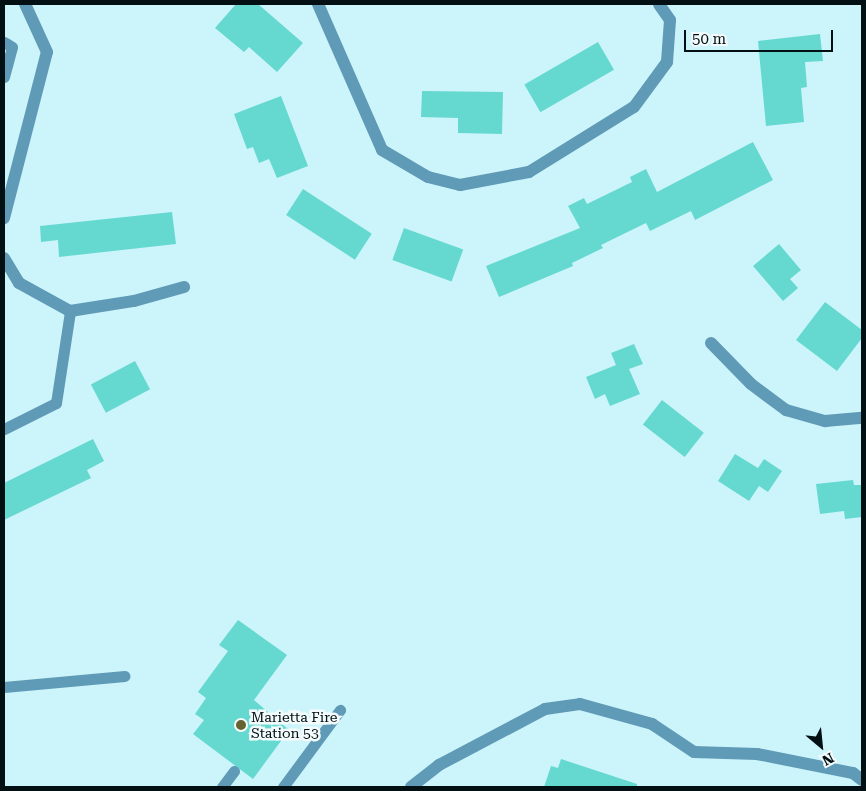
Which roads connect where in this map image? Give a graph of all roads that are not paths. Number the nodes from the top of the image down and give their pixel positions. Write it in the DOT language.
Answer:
graph roads {
  1 [pos="25,4"];
  2 [pos="318,4"];
  3 [pos="659,4"];
  4 [pos="4,42"];
  5 [pos="4,77"];
  6 [pos="4,218"];
  7 [pos="4,258"];
  8 [pos="184,287"];
  9 [pos="70,311"];
  10 [pos="711,343"];
  11 [pos="862,418"];
  12 [pos="4,429"];
  13 [pos="125,676"];
  14 [pos="4,687"];
  15 [pos="340,710"];
  16 [pos="234,771"];
  17 [pos="862,780"];
  18 [pos="222,787"];
  19 [pos="283,787"];
  20 [pos="411,787"];
  1 -- 6 [label="street"];
  2 -- 3 [label="street"];
  4 -- 5 [label="lane"];
  7 -- 9 [label="street"];
  8 -- 9 [label="street"];
  9 -- 12 [label="lane"];
  10 -- 11 [label="street"];
  13 -- 14 [label="lane"];
  15 -- 19 [label="lane"];
  16 -- 18 [label="lane"];
  17 -- 20 [label="street"];
}
